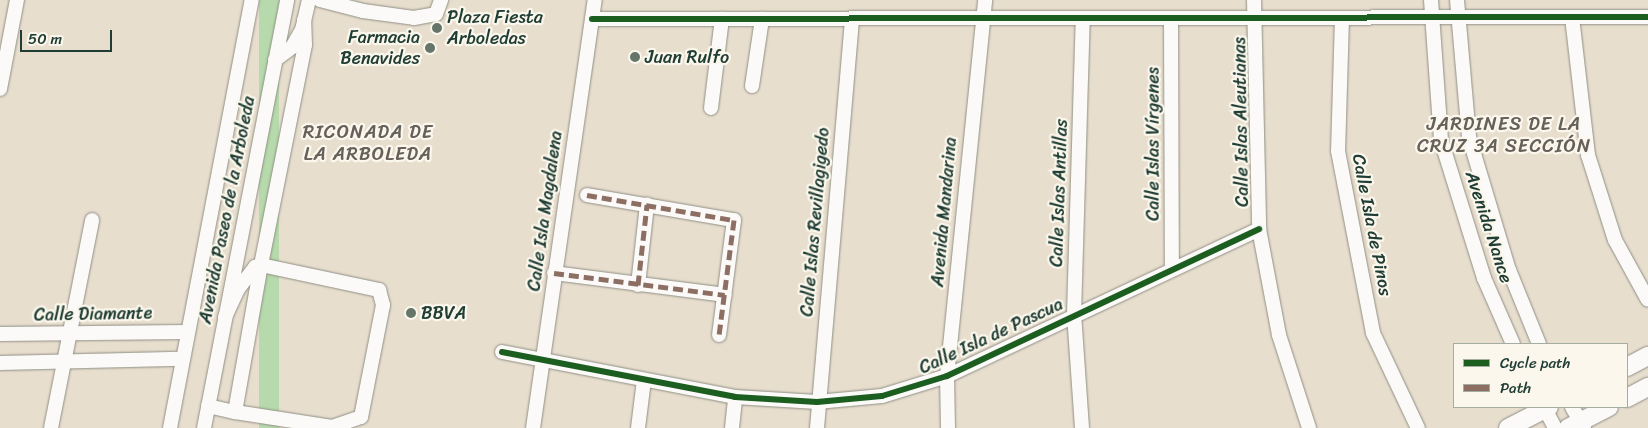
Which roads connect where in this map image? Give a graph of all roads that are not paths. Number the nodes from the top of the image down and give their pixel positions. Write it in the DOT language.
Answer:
graph roads {
  1 [pos="17,0"];
  2 [pos="252,0"];
  3 [pos="287,0"];
  4 [pos="309,0"];
  5 [pos="320,0"];
  6 [pos="440,0"];
  7 [pos="595,0"];
  8 [pos="985,0"];
  9 [pos="1254,0"];
  10 [pos="1431,0"];
  11 [pos="1457,0"];
  12 [pos="1648,16"];
  13 [pos="1431,17"];
  14 [pos="1457,17"];
  15 [pos="1572,17"];
  16 [pos="592,18"];
  17 [pos="722,18"];
  18 [pos="762,18"];
  19 [pos="852,18"];
  20 [pos="1083,18"];
  21 [pos="1171,18"];
  22 [pos="1254,18"];
  23 [pos="1342,18"];
  24 [pos="981,19"];
  25 [pos="304,20"];
  26 [pos="275,60"];
  27 [pos="752,86"];
  28 [pos="0,89"];
  29 [pos="711,108"];
  30 [pos="587,194"];
  31 [pos="647,205"];
  32 [pos="92,220"];
  33 [pos="1259,229"];
  34 [pos="261,265"];
  35 [pos="1172,269"];
  36 [pos="554,273"];
  37 [pos="638,285"];
  38 [pos="725,295"];
  39 [pos="1648,300"];
  40 [pos="1074,314"];
  41 [pos="225,317"];
  42 [pos="187,332"];
  43 [pos="69,333"];
  44 [pos="0,334"];
  45 [pos="719,335"];
  46 [pos="1513,343"];
  47 [pos="1540,343"];
  48 [pos="502,352"];
  49 [pos="1648,356"];
  50 [pos="182,359"];
  51 [pos="542,361"];
  52 [pos="64,362"];
  53 [pos="0,363"];
  54 [pos="1628,366"];
  55 [pos="947,376"];
  56 [pos="644,380"];
  57 [pos="1648,387"];
  58 [pos="735,397"];
  59 [pos="1628,397"];
  60 [pos="817,402"];
  61 [pos="208,406"];
  62 [pos="1544,408"];
  63 [pos="1546,408"];
  64 [pos="1608,408"];
  65 [pos="235,412"];
  66 [pos="1576,421"];
  67 [pos="297,425"];
  68 [pos="323,427"];
  69 [pos="50,428"];
  70 [pos="170,428"];
  71 [pos="204,428"];
  72 [pos="533,428"];
  73 [pos="638,428"];
  74 [pos="732,428"];
  75 [pos="817,428"];
  76 [pos="948,428"];
  77 [pos="1082,428"];
  78 [pos="1308,428"];
  79 [pos="1418,428"];
  80 [pos="1508,428"];
  81 [pos="1555,428"];
  1 -- 28 [label="street"];
  2 -- 42 [label="street, Avenida Paseo de la Arboleda"];
  3 -- 26 [label="street, Avenida Paseo de la Arboleda"];
  4 -- 25 [label="street"];
  5 -- 6 [label="street"];
  7 -- 16 [label="street, Calle Isla Magdalena"];
  8 -- 24 [label="street, Avenida Mandarina"];
  9 -- 22 [label="street, Calle Islas Aleutianas"];
  10 -- 13 [label="street, Avenida Nance"];
  11 -- 14 [label="street, Avenida Nance"];
  12 -- 15 [label="street"];
  13 -- 14 [label="street"];
  13 -- 23 [label="street"];
  13 -- 46 [label="street, Avenida Nance"];
  14 -- 15 [label="street"];
  14 -- 47 [label="street, Avenida Nance"];
  15 -- 39 [label="street"];
  16 -- 17 [label="street"];
  16 -- 36 [label="street, Calle Isla Magdalena"];
  17 -- 18 [label="street"];
  17 -- 29 [label="street"];
  18 -- 19 [label="street"];
  18 -- 27 [label="street"];
  19 -- 24 [label="street"];
  19 -- 60 [label="street, Calle Islas Revillagigedo"];
  20 -- 21 [label="street"];
  20 -- 24 [label="street"];
  20 -- 40 [label="street, Calle Islas Antillas"];
  21 -- 22 [label="street"];
  21 -- 35 [label="street, Calle Islas Vírgenes"];
  22 -- 23 [label="street"];
  22 -- 33 [label="street, Calle Islas Aleutianas"];
  23 -- 79 [label="street, Calle Isla de Pinos"];
  24 -- 55 [label="street, Avenida Mandarina"];
  25 -- 26 [label="street"];
  25 -- 34 [label="street"];
  26 -- 41 [label="street, Avenida Paseo de la Arboleda"];
  30 -- 31 [label="street"];
  31 -- 37 [label="street"];
  31 -- 38 [label="street"];
  32 -- 43 [label="street"];
  33 -- 35 [label="street, Calle Isla de Pascua"];
  33 -- 78 [label="street, Calle Islas Aleutianas"];
  34 -- 41 [label="street"];
  34 -- 65 [label="street"];
  34 -- 68 [label="street"];
  35 -- 40 [label="street, Calle Isla de Pascua"];
  36 -- 37 [label="street"];
  36 -- 51 [label="street, Calle Isla Magdalena"];
  37 -- 38 [label="street"];
  38 -- 45 [label="street"];
  40 -- 55 [label="street, Calle Isla de Pascua"];
  40 -- 77 [label="street, Calle Islas Antillas"];
  41 -- 61 [label="street, Avenida Paseo de la Arboleda"];
  42 -- 43 [label="street, Calle Diamante"];
  42 -- 50 [label="street, Avenida Paseo de la Arboleda"];
  43 -- 44 [label="street, Calle Diamante"];
  43 -- 52 [label="street"];
  48 -- 51 [label="street, Calle Isla de Pascua"];
  49 -- 54 [label="main road"];
  50 -- 52 [label="street"];
  50 -- 70 [label="street, Avenida Paseo de la Arboleda"];
  51 -- 56 [label="street, Calle Isla de Pascua"];
  51 -- 72 [label="street, Calle Isla Magdalena"];
  52 -- 53 [label="street"];
  52 -- 69 [label="street"];
  55 -- 60 [label="street, Calle Isla de Pascua"];
  55 -- 76 [label="street, Avenida Mandarina"];
  56 -- 58 [label="street, Calle Isla de Pascua"];
  56 -- 73 [label="street"];
  57 -- 59 [label="main road"];
  58 -- 60 [label="street, Calle Isla de Pascua"];
  58 -- 74 [label="street"];
  60 -- 75 [label="street, Calle Islas Revillagigedo"];
  61 -- 65 [label="street"];
  61 -- 71 [label="street, Avenida Paseo de la Arboleda"];
  62 -- 80 [label="main road"];
  63 -- 81 [label="street"];
  64 -- 66 [label="main road"];
  65 -- 67 [label="street"];
  67 -- 68 [label="street"];
}
